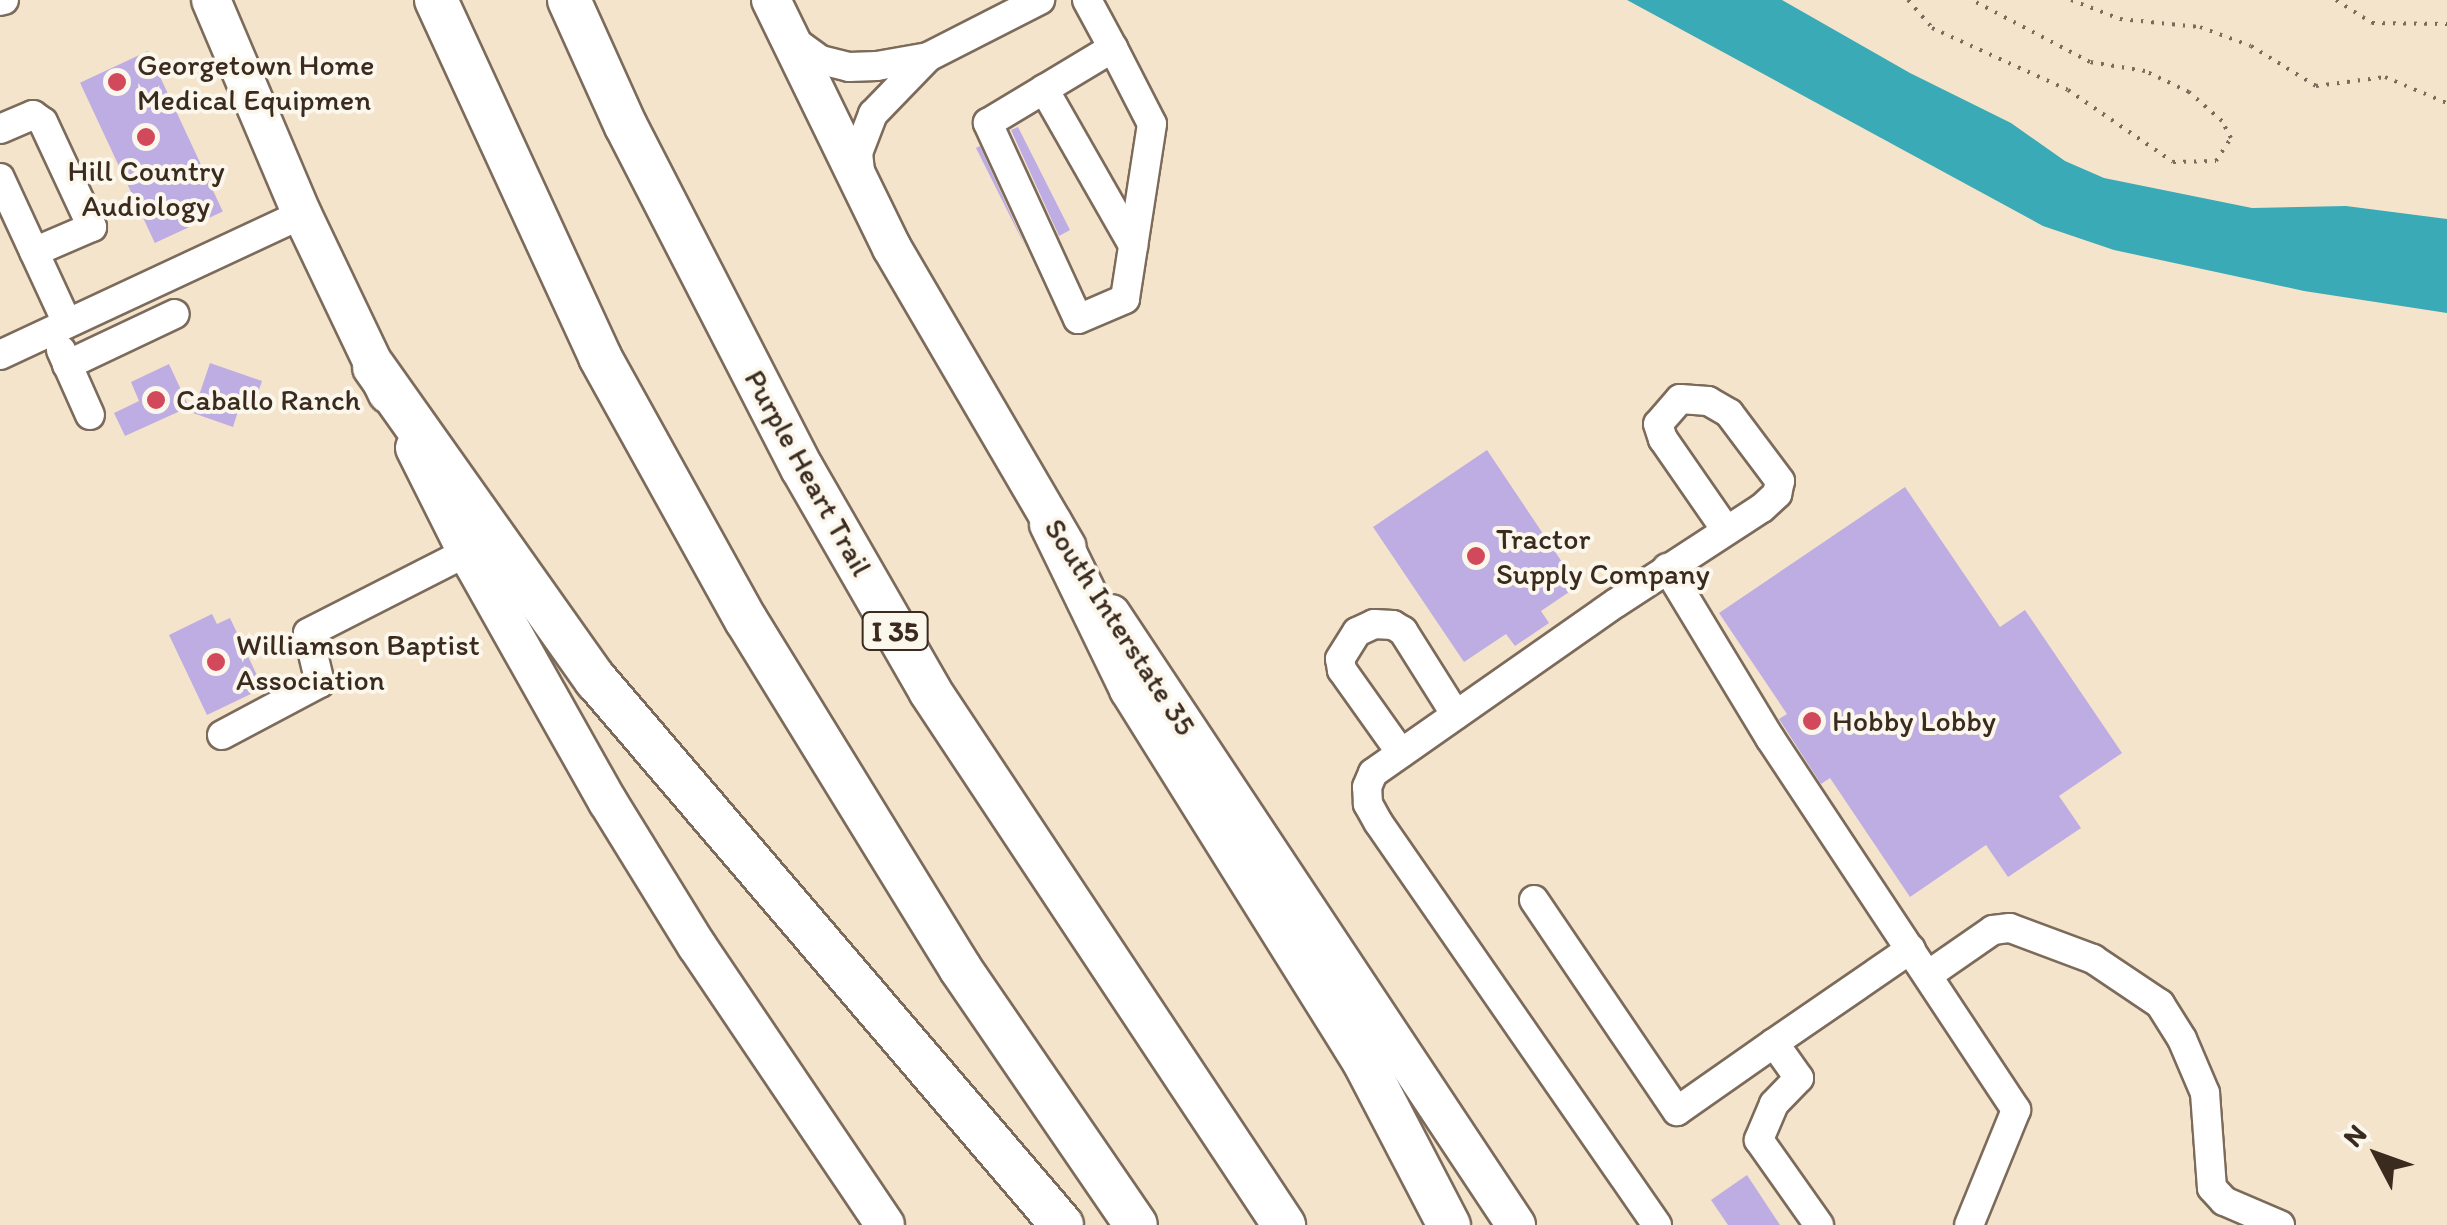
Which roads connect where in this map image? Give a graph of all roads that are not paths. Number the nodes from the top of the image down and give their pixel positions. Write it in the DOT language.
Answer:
graph roads {
  1 [pos="210,0"];
  2 [pos="436,0"];
  3 [pos="569,0"];
  4 [pos="771,0"];
  5 [pos="1040,0"];
  6 [pos="1088,0"];
  7 [pos="990,11"];
  8 [pos="788,36"];
  9 [pos="1113,48"];
  10 [pos="928,57"];
  11 [pos="1044,89"];
  12 [pos="0,129"];
  13 [pos="0,178"];
  14 [pos="862,188"];
  15 [pos="302,214"];
  16 [pos="1133,245"];
  17 [pos="34,252"];
  18 [pos="176,314"];
  19 [pos="59,327"];
  20 [pos="0,355"];
  21 [pos="68,365"];
  22 [pos="374,367"];
  23 [pos="90,414"];
  24 [pos="1051,524"];
  25 [pos="1726,530"];
  26 [pos="467,552"];
  27 [pos="1667,568"];
  28 [pos="1456,714"];
  29 [pos="222,735"];
  30 [pos="1401,753"];
  31 [pos="1534,900"];
  32 [pos="1911,948"];
  33 [pos="1928,975"];
  34 [pos="1774,1043"];
  35 [pos="1507,1214"];
  36 [pos="884,1225"];
  37 [pos="1062,1225"];
  38 [pos="1136,1225"];
  39 [pos="1284,1225"];
  40 [pos="1448,1225"];
  41 [pos="1657,1225"];
  42 [pos="1819,1225"];
  43 [pos="1969,1225"];
  44 [pos="2280,1225"];
  1 -- 15 [label="main road"];
  2 -- 38 [label="highway"];
  3 -- 39 [label="highway, Purple Heart Trail / I 35"];
  4 -- 8 [label="main road, South Interstate 35"];
  5 -- 7 [label="street"];
  6 -- 9 [label="street"];
  7 -- 10 [label="street"];
  8 -- 10 [label="street"];
  8 -- 14 [label="main road, South Interstate 35"];
  9 -- 11 [label="street"];
  9 -- 16 [label="street"];
  10 -- 14 [label="street"];
  11 -- 16 [label="street"];
  11 -- 16 [label="street"];
  12 -- 17 [label="street"];
  13 -- 17 [label="street"];
  14 -- 24 [label="main road, South Interstate 35"];
  15 -- 19 [label="street"];
  15 -- 22 [label="main road"];
  17 -- 19 [label="street"];
  18 -- 21 [label="street"];
  19 -- 20 [label="street"];
  19 -- 21 [label="street"];
  21 -- 23 [label="street"];
  22 -- 26 [label="main road"];
  22 -- 37 [label="highway"];
  24 -- 35 [label="main road, South Interstate 35"];
  24 -- 40 [label="highway"];
  25 -- 25 [label="street"];
  25 -- 27 [label="street"];
  26 -- 29 [label="street"];
  26 -- 36 [label="main road"];
  27 -- 28 [label="street"];
  27 -- 32 [label="street"];
  28 -- 30 [label="street"];
  28 -- 30 [label="street"];
  30 -- 41 [label="street"];
  31 -- 34 [label="street"];
  32 -- 33 [label="street"];
  32 -- 34 [label="street"];
  33 -- 43 [label="street"];
  33 -- 44 [label="street"];
  34 -- 42 [label="street"];
}
